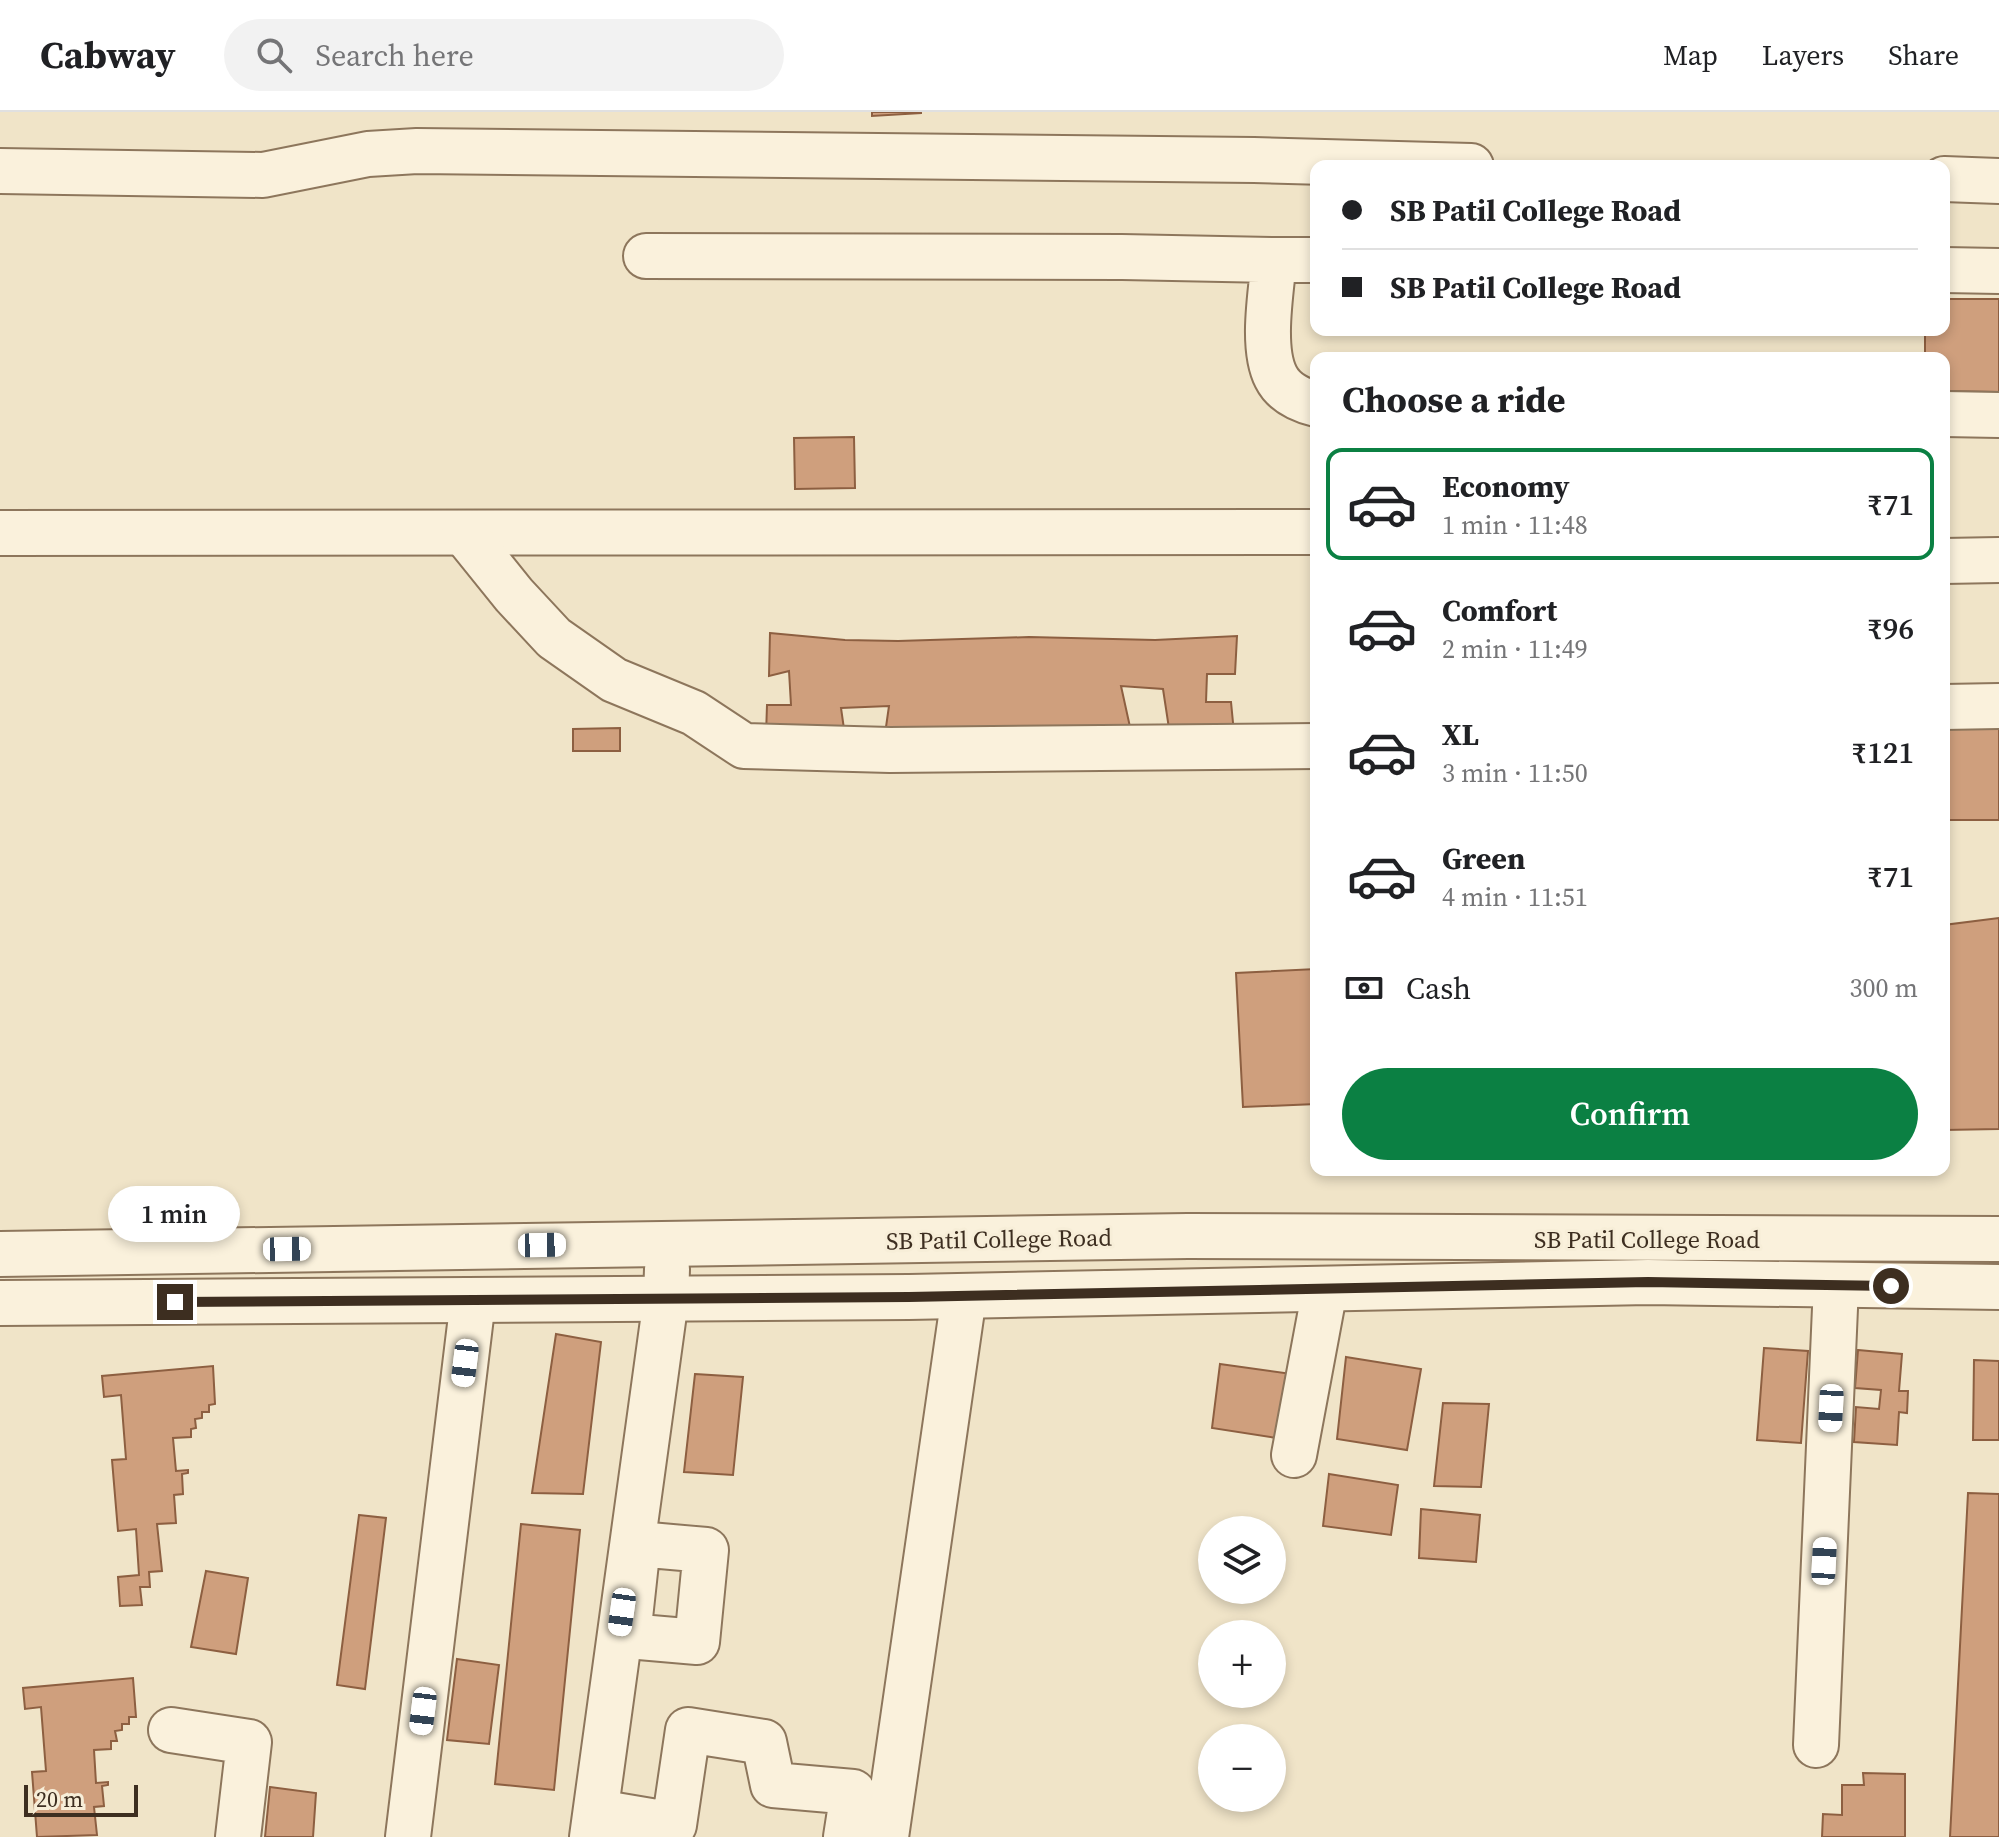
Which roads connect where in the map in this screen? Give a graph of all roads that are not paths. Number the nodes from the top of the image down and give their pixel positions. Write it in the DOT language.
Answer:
graph roads {
  1 [pos="1310,162"];
  2 [pos="0,171"];
  3 [pos="1950,179"];
  4 [pos="1999,181"];
  5 [pos="646,256"];
  6 [pos="1295,260"];
  7 [pos="1950,270"];
  8 [pos="1999,271"];
  9 [pos="1310,402"];
  10 [pos="1950,414"];
  11 [pos="1999,415"];
  12 [pos="1310,532"];
  13 [pos="0,533"];
  14 [pos="464,533"];
  15 [pos="1999,560"];
  16 [pos="1950,561"];
  17 [pos="1999,706"];
  18 [pos="1950,707"];
  19 [pos="1310,746"];
  20 [pos="1999,1239"];
  21 [pos="669,1243"];
  22 [pos="0,1254"];
  23 [pos="1836,1285"];
  24 [pos="1999,1287"];
  25 [pos="1325,1289"];
  26 [pos="964,1296"];
  27 [pos="666,1299"];
  28 [pos="473,1300"];
  29 [pos="0,1303"];
  30 [pos="1294,1455"];
  31 [pos="171,1730"];
  32 [pos="1816,1745"];
  33 [pos="597,1825"];
  34 [pos="238,1837"];
  35 [pos="408,1837"];
  36 [pos="846,1837"];
  37 [pos="886,1837"];
  1 -- 2 [label="street"];
  3 -- 4 [label="street"];
  5 -- 6 [label="street"];
  6 -- 9 [label="street"];
  7 -- 8 [label="street"];
  10 -- 11 [label="street"];
  12 -- 14 [label="street"];
  13 -- 14 [label="street"];
  14 -- 19 [label="street"];
  15 -- 16 [label="street"];
  17 -- 18 [label="street"];
  20 -- 21 [label="street, SB Patil College Road"];
  21 -- 22 [label="street, SB Patil College Road"];
  21 -- 27 [label="street"];
  23 -- 24 [label="street, SB Patil College Road"];
  23 -- 25 [label="street, SB Patil College Road"];
  23 -- 32 [label="street"];
  25 -- 26 [label="street, SB Patil College Road"];
  25 -- 30 [label="street"];
  26 -- 27 [label="street, SB Patil College Road"];
  26 -- 37 [label="street"];
  27 -- 28 [label="street, SB Patil College Road"];
  27 -- 33 [label="street"];
  28 -- 29 [label="street, SB Patil College Road"];
  28 -- 35 [label="street"];
  31 -- 34 [label="street"];
  33 -- 36 [label="street"];
}
